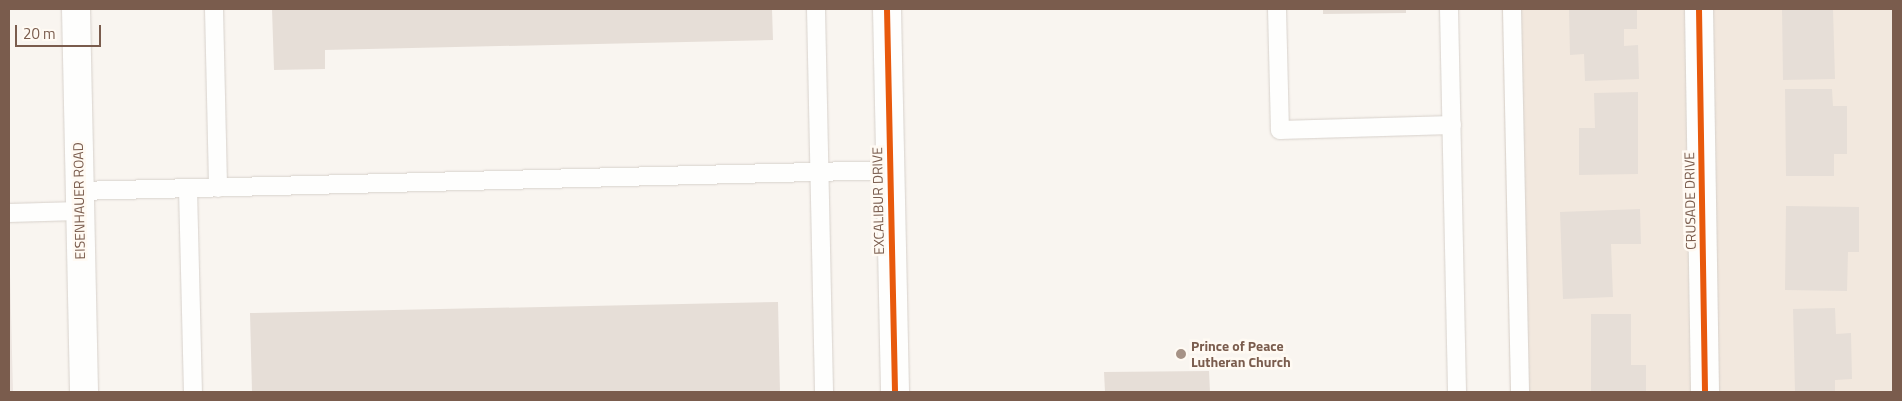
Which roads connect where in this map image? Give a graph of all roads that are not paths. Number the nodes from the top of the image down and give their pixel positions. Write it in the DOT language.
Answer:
graph roads {
  1 [pos="76,9"];
  2 [pos="214,9"];
  3 [pos="816,9"];
  4 [pos="887,9"];
  5 [pos="1277,9"];
  6 [pos="1450,9"];
  7 [pos="1512,9"];
  8 [pos="1699,9"];
  9 [pos="1452,125"];
  10 [pos="890,170"];
  11 [pos="820,172"];
  12 [pos="218,188"];
  13 [pos="188,189"];
  14 [pos="79,201"];
  15 [pos="9,212"];
  16 [pos="84,392"];
  17 [pos="193,392"];
  18 [pos="824,392"];
  19 [pos="895,392"];
  20 [pos="1457,392"];
  21 [pos="1520,392"];
  22 [pos="1705,392"];
  1 -- 14 [label="street, EISENHAUER ROAD"];
  2 -- 12 [label="lane"];
  3 -- 11 [label="lane"];
  4 -- 10 [label="street, EXCALIBUR DRIVE"];
  5 -- 9 [label="lane"];
  6 -- 9 [label="lane"];
  7 -- 21 [label="lane"];
  8 -- 22 [label="street, CRUSADE DRIVE"];
  9 -- 20 [label="lane"];
  10 -- 11 [label="lane"];
  10 -- 19 [label="street, EXCALIBUR DRIVE"];
  11 -- 12 [label="lane"];
  11 -- 18 [label="lane"];
  12 -- 13 [label="lane"];
  13 -- 14 [label="lane"];
  13 -- 17 [label="lane"];
  14 -- 15 [label="lane"];
  14 -- 16 [label="street, EISENHAUER ROAD"];
}
